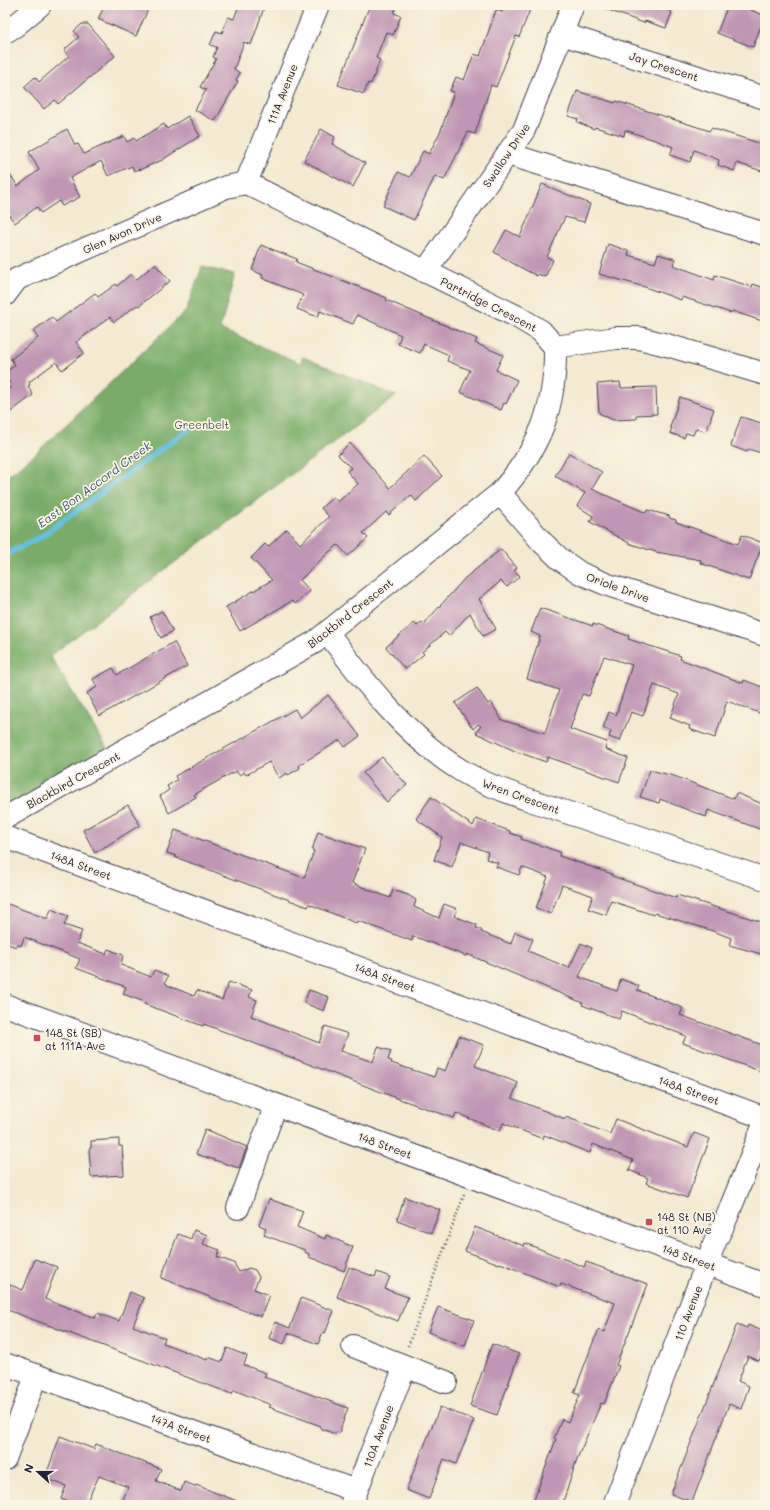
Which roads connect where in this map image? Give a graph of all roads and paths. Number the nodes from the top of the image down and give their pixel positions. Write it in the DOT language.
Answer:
graph roads {
  1 [pos="40,5"];
  2 [pos="318,5"];
  3 [pos="573,5"];
  4 [pos="5,32"];
  5 [pos="562,34"];
  6 [pos="765,98"];
  7 [pos="508,154"];
  8 [pos="246,183"];
  9 [pos="765,234"];
  10 [pos="425,272"];
  11 [pos="5,295"];
  12 [pos="555,347"];
  13 [pos="765,374"];
  14 [pos="500,493"];
  15 [pos="328,633"];
  16 [pos="765,635"];
  17 [pos="5,818"];
  18 [pos="5,837"];
  19 [pos="765,879"];
  20 [pos="5,1005"];
  21 [pos="276,1105"];
  22 [pos="765,1118"];
  23 [pos="765,1122"];
  24 [pos="466,1191"];
  25 [pos="238,1208"];
  26 [pos="707,1264"];
  27 [pos="765,1285"];
  28 [pos="353,1346"];
  29 [pos="5,1364"];
  30 [pos="405,1366"];
  31 [pos="36,1376"];
  32 [pos="446,1382"];
  33 [pos="5,1459"];
  34 [pos="354,1498"];
  35 [pos="5,1503"];
  36 [pos="11,1505"];
  37 [pos="614,1505"];
  1 -- 4 [label="street"];
  2 -- 8 [label="street, 111A Avenue"];
  3 -- 5 [label="street, Swallow Drive"];
  5 -- 6 [label="street, Jay Crescent"];
  5 -- 7 [label="street, Swallow Drive"];
  7 -- 9 [label="street"];
  7 -- 10 [label="street, Swallow Drive"];
  8 -- 10 [label="street, Partridge Crescent"];
  8 -- 11 [label="street, Glen Avon Drive"];
  10 -- 12 [label="street, Partridge Crescent"];
  12 -- 13 [label="street"];
  12 -- 14 [label="street, Blackbird Crescent"];
  14 -- 15 [label="street, Blackbird Crescent"];
  14 -- 16 [label="street, Oriole Drive"];
  15 -- 17 [label="street, Blackbird Crescent"];
  15 -- 19 [label="street, Wren Crescent"];
  18 -- 22 [label="street, 148A Street"];
  20 -- 21 [label="street, 148 Street"];
  21 -- 25 [label="street"];
  21 -- 26 [label="street, 148 Street"];
  23 -- 26 [label="street, 110 Avenue"];
  24 -- 30 [label="path"];
  26 -- 27 [label="street, 148 Street"];
  26 -- 37 [label="street, 110 Avenue"];
  28 -- 30 [label="street"];
  29 -- 31 [label="street, 147A Street"];
  30 -- 32 [label="street"];
  30 -- 34 [label="street, 110A Avenue"];
  31 -- 33 [label="street"];
  31 -- 34 [label="street, 147A Street"];
  35 -- 36 [label="path"];
}
